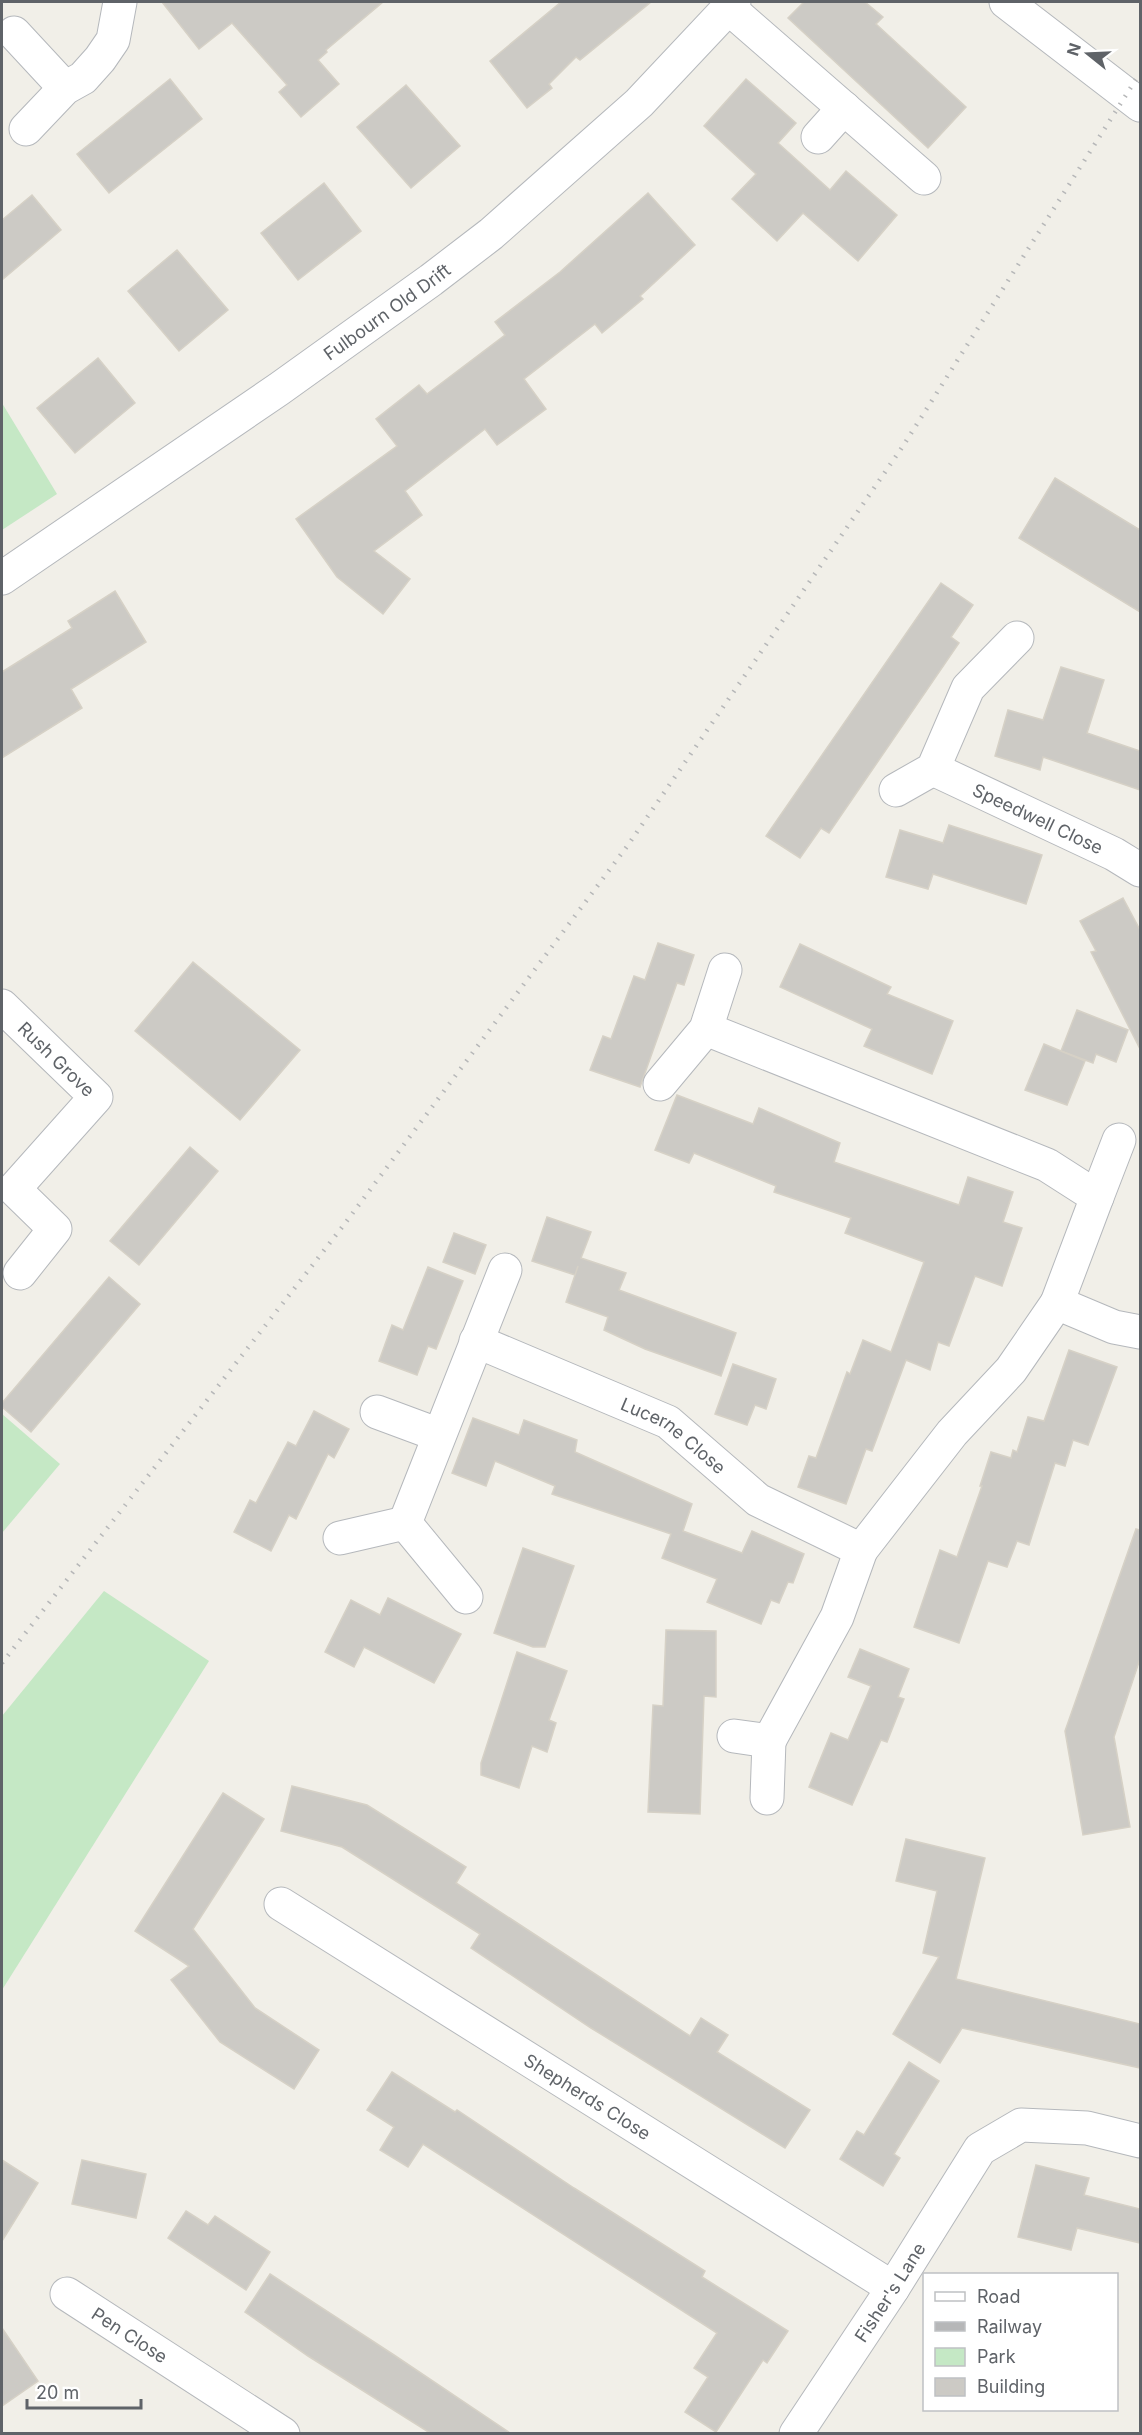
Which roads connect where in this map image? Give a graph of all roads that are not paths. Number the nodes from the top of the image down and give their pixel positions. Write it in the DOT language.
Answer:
graph roads {
  1 [pos="120,2"];
  2 [pos="1006,2"];
  3 [pos="732,5"];
  4 [pos="14,33"];
  5 [pos="65,88"];
  6 [pos="1134,100"];
  7 [pos="844,108"];
  8 [pos="26,129"];
  9 [pos="818,137"];
  10 [pos="924,178"];
  11 [pos="2,578"];
  12 [pos="1017,638"];
  13 [pos="933,769"];
  14 [pos="896,789"];
  15 [pos="1140,870"];
  16 [pos="725,970"];
  17 [pos="2,1006"];
  18 [pos="706,1029"];
  19 [pos="660,1084"];
  20 [pos="1119,1140"];
  21 [pos="1097,1197"];
  22 [pos="505,1270"];
  23 [pos="20,1273"];
  24 [pos="1057,1303"];
  25 [pos="1140,1332"];
  26 [pos="476,1341"];
  27 [pos="377,1412"];
  28 [pos="439,1435"];
  29 [pos="405,1523"];
  30 [pos="340,1538"];
  31 [pos="861,1550"];
  32 [pos="466,1597"];
  33 [pos="734,1736"];
  34 [pos="769,1741"];
  35 [pos="767,1798"];
  36 [pos="281,1904"];
  37 [pos="1140,2141"];
  38 [pos="893,2288"];
  39 [pos="67,2294"];
  40 [pos="283,2433"];
  41 [pos="796,2433"];
  1 -- 5 [label="street"];
  2 -- 6 [label="street"];
  3 -- 7 [label="street"];
  3 -- 11 [label="street, Fulbourn Old Drift"];
  4 -- 5 [label="street"];
  5 -- 8 [label="street"];
  7 -- 9 [label="street"];
  7 -- 10 [label="street"];
  12 -- 13 [label="street"];
  13 -- 14 [label="street"];
  13 -- 15 [label="street, Speedwell Close"];
  16 -- 18 [label="street"];
  17 -- 23 [label="street, Rush Grove"];
  18 -- 19 [label="street"];
  18 -- 21 [label="street"];
  20 -- 21 [label="street"];
  21 -- 24 [label="street"];
  22 -- 26 [label="street"];
  24 -- 25 [label="street"];
  24 -- 31 [label="street"];
  26 -- 28 [label="street"];
  26 -- 31 [label="street, Lucerne Close"];
  27 -- 28 [label="street"];
  28 -- 29 [label="street"];
  29 -- 30 [label="street"];
  29 -- 32 [label="street"];
  31 -- 34 [label="street"];
  33 -- 34 [label="street"];
  34 -- 35 [label="street"];
  36 -- 38 [label="street, Shepherds Close"];
  37 -- 38 [label="street, Fisher's Lane"];
  38 -- 41 [label="street, Fisher's Lane"];
  39 -- 40 [label="street, Pen Close"];
}
